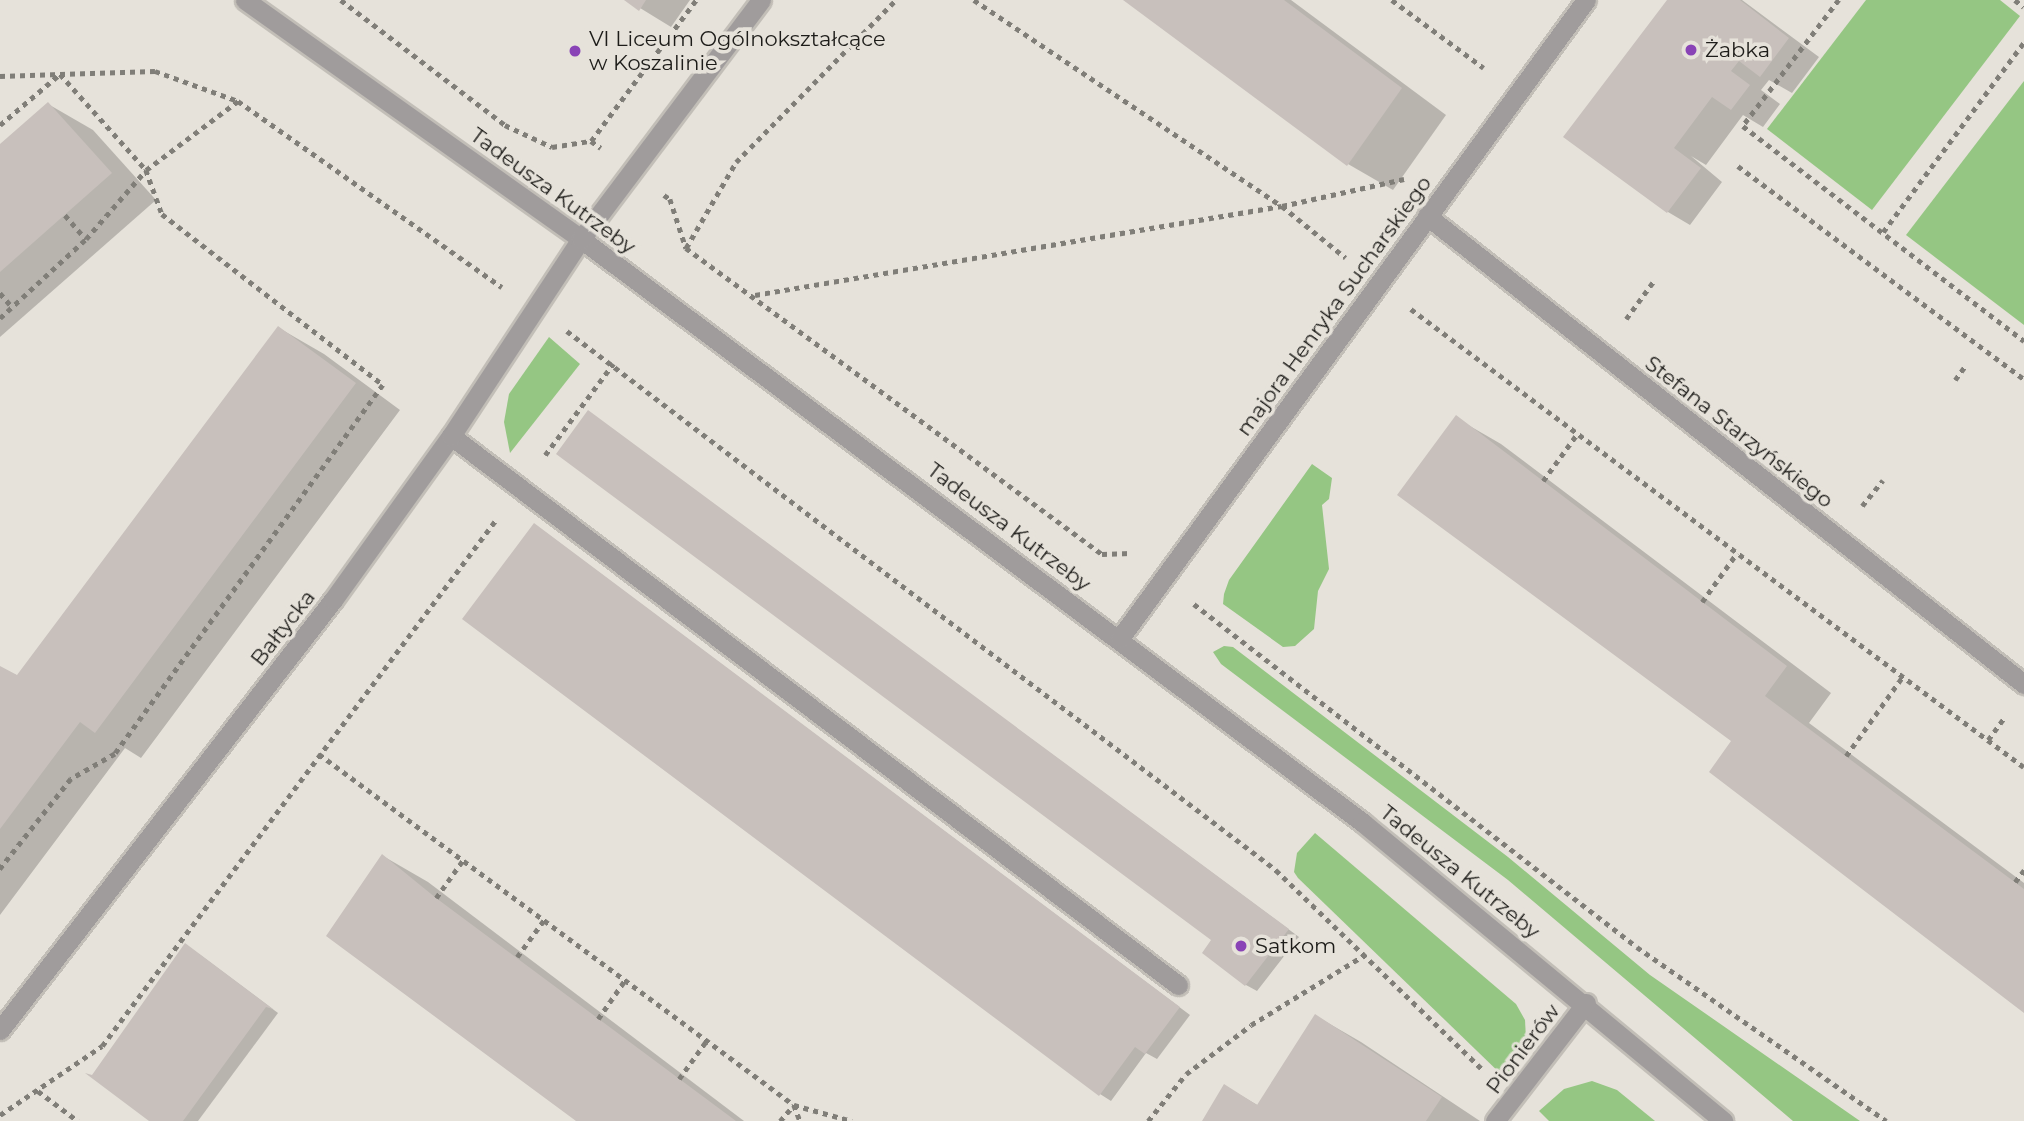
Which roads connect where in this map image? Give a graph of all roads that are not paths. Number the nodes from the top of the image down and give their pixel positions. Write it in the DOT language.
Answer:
graph roads {
  1 [pos="245,0"];
  2 [pos="761,0"];
  3 [pos="1586,0"];
  4 [pos="1427,216"];
  5 [pos="582,239"];
  6 [pos="451,436"];
  7 [pos="1120,638"];
  8 [pos="2024,684"];
  9 [pos="1178,985"];
  10 [pos="1586,1003"];
  11 [pos="0,1030"];
  12 [pos="1495,1121"];
  13 [pos="1723,1121"];
  1 -- 5 [label="street, Tadeusza Kutrzeby"];
  2 -- 5 [label="street, Bałtycka"];
  3 -- 4 [label="street, majora Henryka Sucharskiego"];
  4 -- 7 [label="street, majora Henryka Sucharskiego"];
  4 -- 8 [label="street, Stefana Starzyńskiego"];
  5 -- 6 [label="street, Bałtycka"];
  5 -- 7 [label="street, Tadeusza Kutrzeby"];
  6 -- 9 [label="street"];
  6 -- 11 [label="street, Bałtycka"];
  7 -- 10 [label="street, Tadeusza Kutrzeby"];
  10 -- 12 [label="street, Pionierów"];
  10 -- 13 [label="street, Tadeusza Kutrzeby"];
}
